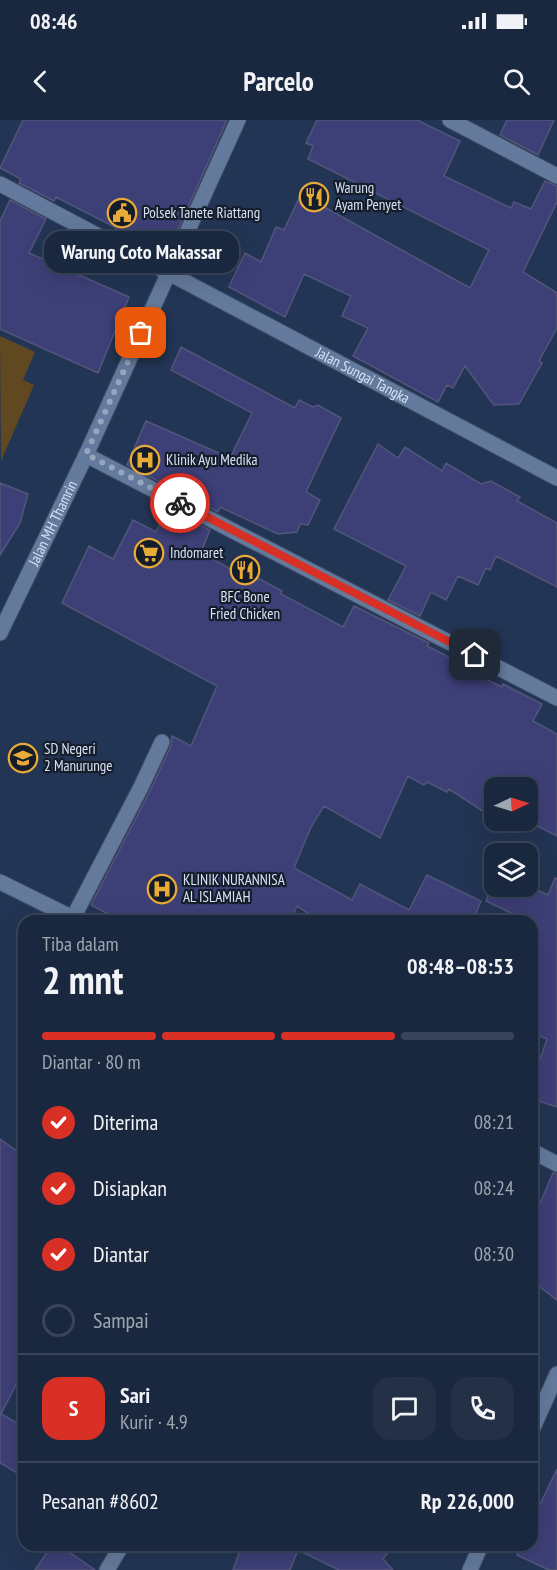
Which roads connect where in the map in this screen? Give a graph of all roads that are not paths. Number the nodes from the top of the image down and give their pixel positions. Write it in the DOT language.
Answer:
graph roads {
  1 [pos="238,120"];
  2 [pos="450,120"];
  3 [pos="557,176"];
  4 [pos="0,184"];
  5 [pos="168,272"];
  6 [pos="86,454"];
  7 [pos="557,478"];
  8 [pos="0,633"];
  9 [pos="557,698"];
  10 [pos="162,742"];
  11 [pos="0,882"];
  12 [pos="66,915"];
  13 [pos="78,915"];
  14 [pos="538,1154"];
  15 [pos="557,1164"];
  16 [pos="557,1374"];
  17 [pos="538,1417"];
  18 [pos="118,1551"];
  19 [pos="478,1551"];
  20 [pos="107,1570"];
  21 [pos="470,1570"];
  1 -- 5 [label="street, Jalan MH Thamrin"];
  2 -- 3 [label="street"];
  4 -- 5 [label="street, Jalan Sungai Tangka"];
  5 -- 6 [label="street, Jalan MH Thamrin"];
  5 -- 7 [label="street, Jalan Sungai Tangka"];
  6 -- 8 [label="street, Jalan MH Thamrin"];
  6 -- 9 [label="street"];
  10 -- 13 [label="street"];
  11 -- 12 [label="street"];
  14 -- 15 [label="street"];
  16 -- 17 [label="street"];
  18 -- 20 [label="street"];
  19 -- 21 [label="street"];
}
